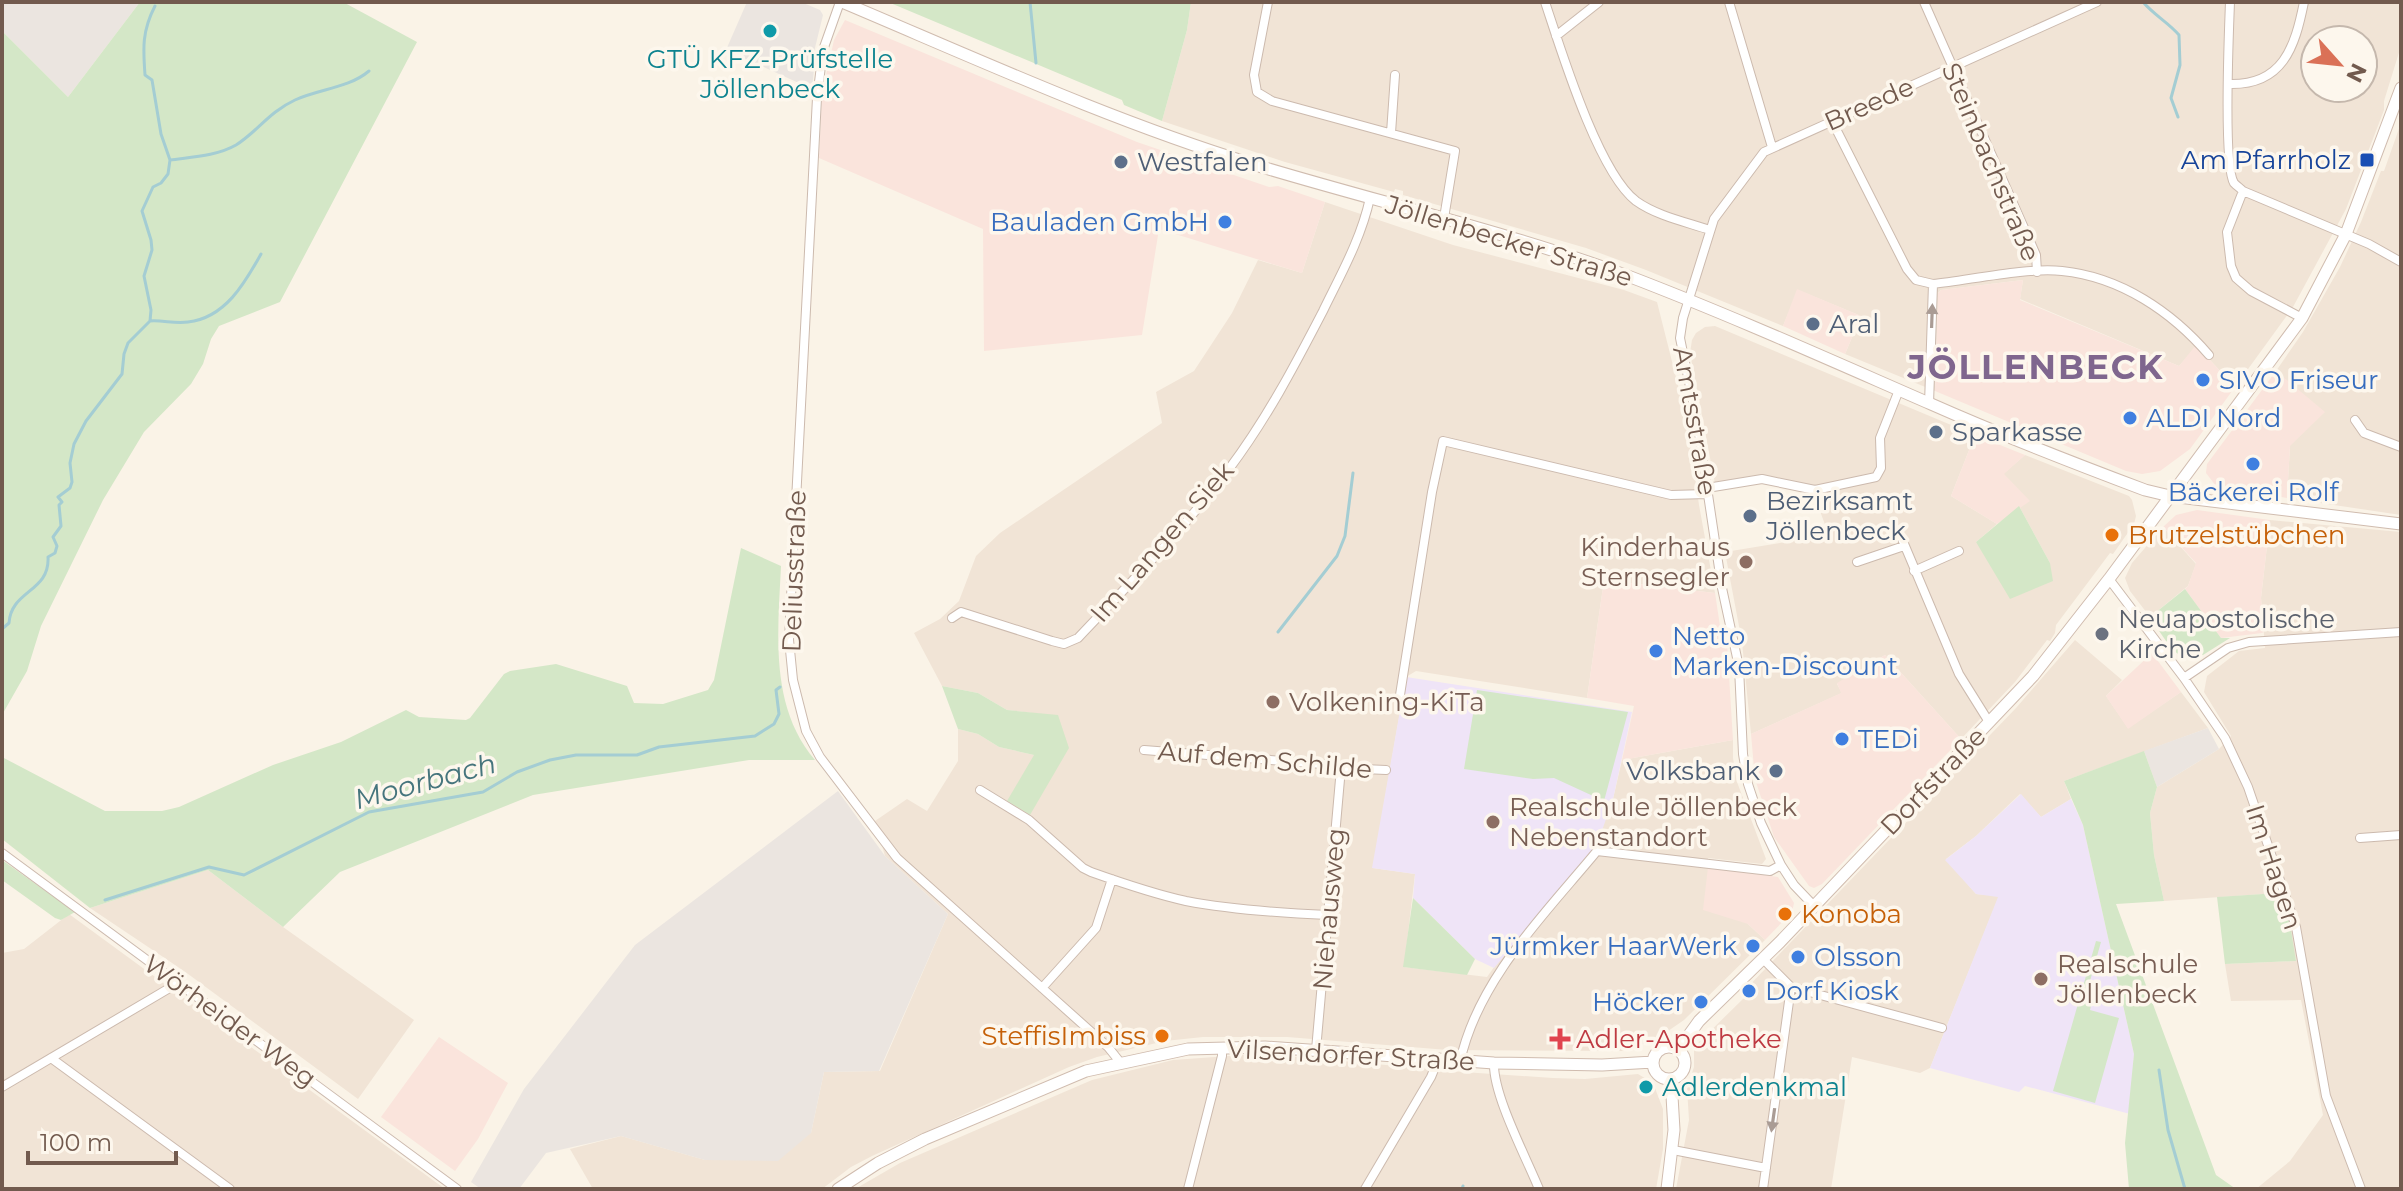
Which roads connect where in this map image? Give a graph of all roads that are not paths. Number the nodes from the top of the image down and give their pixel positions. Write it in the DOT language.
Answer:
graph roads {
  1 [pos="841,2"];
  2 [pos="1268,2"];
  3 [pos="1545,2"];
  4 [pos="1599,2"];
  5 [pos="1729,2"];
  6 [pos="1924,2"];
  7 [pos="2097,2"];
  8 [pos="2230,2"];
  9 [pos="2304,2"];
  10 [pos="1556,36"];
  11 [pos="1952,67"];
  12 [pos="1395,75"];
  13 [pos="2228,84"];
  14 [pos="2401,88"];
  15 [pos="1832,121"];
  16 [pos="1391,133"];
  17 [pos="1772,147"];
  18 [pos="2243,191"];
  19 [pos="1370,198"];
  20 [pos="1444,218"];
  21 [pos="1710,230"];
  22 [pos="2346,234"];
  23 [pos="2401,262"];
  24 [pos="2037,272"];
  25 [pos="1933,284"];
  26 [pos="1688,300"];
  27 [pos="2302,318"];
  28 [pos="2209,355"];
  29 [pos="1899,390"];
  30 [pos="1929,404"];
  31 [pos="2355,420"];
  32 [pos="2401,447"];
  33 [pos="1707,491"];
  34 [pos="2170,496"];
  35 [pos="2401,524"];
  36 [pos="1959,551"];
  37 [pos="1857,562"];
  38 [pos="1914,571"];
  39 [pos="2109,579"];
  40 [pos="952,618"];
  41 [pos="2401,632"];
  42 [pos="2184,678"];
  43 [pos="1400,695"];
  44 [pos="1989,722"];
  45 [pos="1144,750"];
  46 [pos="1341,768"];
  47 [pos="1386,770"];
  48 [pos="980,790"];
  49 [pos="2401,835"];
  50 [pos="2360,838"];
  51 [pos="2,853"];
  52 [pos="1781,865"];
  53 [pos="1112,879"];
  54 [pos="1814,906"];
  55 [pos="1328,915"];
  56 [pos="1763,959"];
  57 [pos="178,983"];
  58 [pos="1791,987"];
  59 [pos="1042,988"];
  60 [pos="1942,1028"];
  61 [pos="1222,1047"];
  62 [pos="1316,1050"];
  63 [pos="1678,1050"];
  64 [pos="51,1058"];
  65 [pos="1438,1060"];
  66 [pos="1120,1062"];
  67 [pos="1460,1062"];
  68 [pos="1653,1062"];
  69 [pos="1494,1063"];
  70 [pos="1671,1079"];
  71 [pos="2,1087"];
  72 [pos="1673,1150"];
  73 [pos="1766,1168"];
  74 [pos="230,1189"];
  75 [pos="457,1189"];
  76 [pos="838,1189"];
  77 [pos="1188,1189"];
  78 [pos="1365,1189"];
  79 [pos="1539,1189"];
  80 [pos="1667,1189"];
  81 [pos="1763,1189"];
  82 [pos="2361,1189"];
  1 -- 19 [label="main road, Jöllenbecker Straße"];
  1 -- 59 [label="street, Deliusstraße"];
  2 -- 16 [label="street"];
  3 -- 10 [label="street"];
  4 -- 10 [label="street"];
  5 -- 17 [label="street"];
  6 -- 11 [label="street, Steinbachstraße"];
  7 -- 11 [label="street, Breede"];
  8 -- 13 [label="street"];
  9 -- 13 [label="street"];
  10 -- 21 [label="street"];
  11 -- 15 [label="street, Breede"];
  11 -- 24 [label="street, Steinbachstraße"];
  12 -- 16 [label="street"];
  13 -- 18 [label="street"];
  14 -- 22 [label="main road, Dorfstraße"];
  15 -- 17 [label="street, Breede"];
  15 -- 25 [label="street"];
  16 -- 20 [label="street"];
  17 -- 21 [label="street, Amtsstraße"];
  18 -- 22 [label="street"];
  18 -- 27 [label="street"];
  19 -- 20 [label="main road, Jöllenbecker Straße"];
  19 -- 40 [label="street, Im Langen Siek"];
  20 -- 26 [label="main road, Jöllenbecker Straße"];
  21 -- 26 [label="street, Amtsstraße"];
  22 -- 23 [label="street"];
  22 -- 27 [label="main road, Dorfstraße"];
  24 -- 25 [label="street"];
  24 -- 28 [label="street, Steinbachstraße"];
  30 -- 25 [label="street, one-way"];
  26 -- 29 [label="main road, Jöllenbecker Straße"];
  26 -- 33 [label="street, Amtsstraße"];
  27 -- 34 [label="main road, Dorfstraße"];
  29 -- 30 [label="main road, Jöllenbecker Straße"];
  29 -- 33 [label="street"];
  30 -- 34 [label="main road, Jöllenbecker Straße"];
  31 -- 32 [label="street"];
  33 -- 43 [label="street"];
  33 -- 52 [label="street, Amtsstraße"];
  34 -- 35 [label="main road, Jöllenbecker Straße"];
  34 -- 39 [label="main road, Dorfstraße"];
  36 -- 38 [label="street"];
  37 -- 38 [label="street"];
  38 -- 44 [label="street"];
  39 -- 42 [label="street, Im Hagen"];
  39 -- 44 [label="main road, Dorfstraße"];
  41 -- 42 [label="street"];
  42 -- 82 [label="street, Im Hagen"];
  44 -- 54 [label="main road, Dorfstraße"];
  45 -- 46 [label="street, Auf dem Schilde"];
  46 -- 47 [label="street, Auf dem Schilde"];
  46 -- 55 [label="street, Niehausweg"];
  48 -- 53 [label="street"];
  49 -- 50 [label="street"];
  51 -- 57 [label="street, Wörheider Weg"];
  52 -- 54 [label="street, Amtsstraße"];
  52 -- 67 [label="street"];
  53 -- 55 [label="street"];
  53 -- 59 [label="street"];
  54 -- 56 [label="main road, Dorfstraße"];
  55 -- 62 [label="street, Niehausweg"];
  56 -- 58 [label="street"];
  56 -- 63 [label="main road, Dorfstraße"];
  57 -- 64 [label="street"];
  57 -- 75 [label="street, Wörheider Weg"];
  58 -- 60 [label="street"];
  58 -- 73 [label="street, one-way"];
  59 -- 66 [label="street, Deliusstraße"];
  61 -- 62 [label="main road, Vilsendorfer Straße"];
  61 -- 66 [label="main road, Vilsendorfer Straße"];
  61 -- 77 [label="street"];
  62 -- 65 [label="main road, Vilsendorfer Straße"];
  63 -- 68 [label="main road"];
  63 -- 70 [label="main road"];
  64 -- 71 [label="street"];
  64 -- 74 [label="street"];
  65 -- 67 [label="main road, Vilsendorfer Straße"];
  65 -- 78 [label="street"];
  66 -- 76 [label="main road, Vilsendorfer Straße"];
  67 -- 69 [label="main road, Vilsendorfer Straße"];
  68 -- 69 [label="main road, Vilsendorfer Straße"];
  68 -- 70 [label="main road"];
  69 -- 79 [label="street"];
  70 -- 72 [label="main road"];
  72 -- 73 [label="street"];
  72 -- 80 [label="main road"];
  73 -- 81 [label="street"];
}
